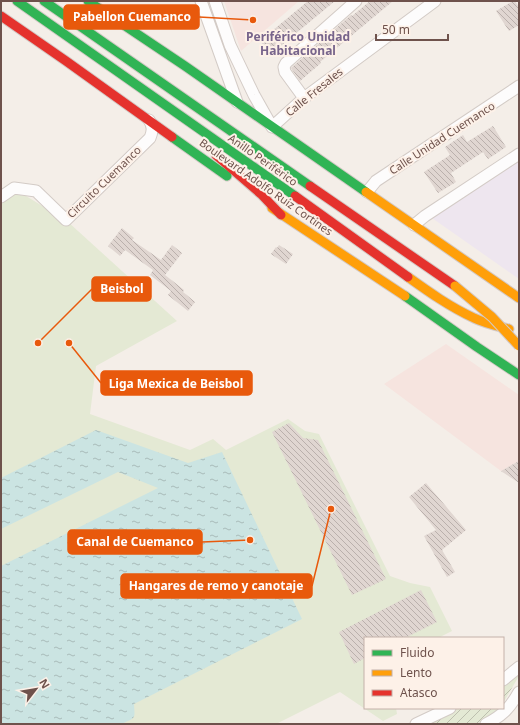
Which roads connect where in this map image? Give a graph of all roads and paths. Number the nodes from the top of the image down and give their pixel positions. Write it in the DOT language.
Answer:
graph roads {
  1 [pos="17,1"];
  2 [pos="44,1"];
  3 [pos="88,1"];
  4 [pos="201,1"];
  5 [pos="215,1"];
  6 [pos="356,1"];
  7 [pos="434,1"];
  8 [pos="1,16"];
  9 [pos="236,56"];
  10 [pos="223,61"];
  11 [pos="519,86"];
  12 [pos="304,98"];
  13 [pos="237,102"];
  14 [pos="148,119"];
  15 [pos="186,120"];
  16 [pos="272,126"];
  17 [pos="169,134"];
  18 [pos="148,140"];
  19 [pos="519,154"];
  20 [pos="367,192"];
  21 [pos="1,197"];
  22 [pos="281,215"];
  23 [pos="414,225"];
  24 [pos="519,298"];
  25 [pos="519,334"];
  26 [pos="519,346"];
  27 [pos="519,375"];
  28 [pos="519,666"];
  29 [pos="504,679"];
  30 [pos="519,692"];
  31 [pos="448,709"];
  32 [pos="416,724"];
  33 [pos="486,724"];
  1 -- 15 [label="main road, Anillo Periférico"];
  2 -- 26 [label="main road, Anillo Periférico, bridge"];
  3 -- 13 [label="main road"];
  4 -- 10 [label="street"];
  5 -- 9 [label="street"];
  6 -- 12 [label="street"];
  7 -- 12 [label="street, Calle Fresales"];
  8 -- 14 [label="main road, Boulevard Adolfo Ruiz Cortines"];
  9 -- 10 [label="street"];
  9 -- 16 [label="street"];
  10 -- 13 [label="street"];
  11 -- 20 [label="street, Calle Unidad Cuemanco"];
  12 -- 16 [label="street, Calle Fresales"];
  13 -- 16 [label="main road"];
  14 -- 17 [label="main road, Boulevard Adolfo Ruiz Cortines"];
  14 -- 18 [label="street, Circuito Cuemanco"];
  15 -- 22 [label="main road"];
  15 -- 25 [label="main road, Anillo Periférico"];
  16 -- 20 [label="main road"];
  17 -- 18 [label="street, Circuito Cuemanco"];
  17 -- 22 [label="main road, Boulevard Adolfo Ruiz Cortines"];
  18 -- 21 [label="street, Circuito Cuemanco"];
  19 -- 23 [label="street"];
  20 -- 23 [label="main road"];
  22 -- 27 [label="main road, Boulevard Adolfo Ruiz Cortines"];
  23 -- 24 [label="main road"];
  28 -- 29 [label="street"];
  30 -- 33 [label="street"];
  31 -- 32 [label="street"];
}
